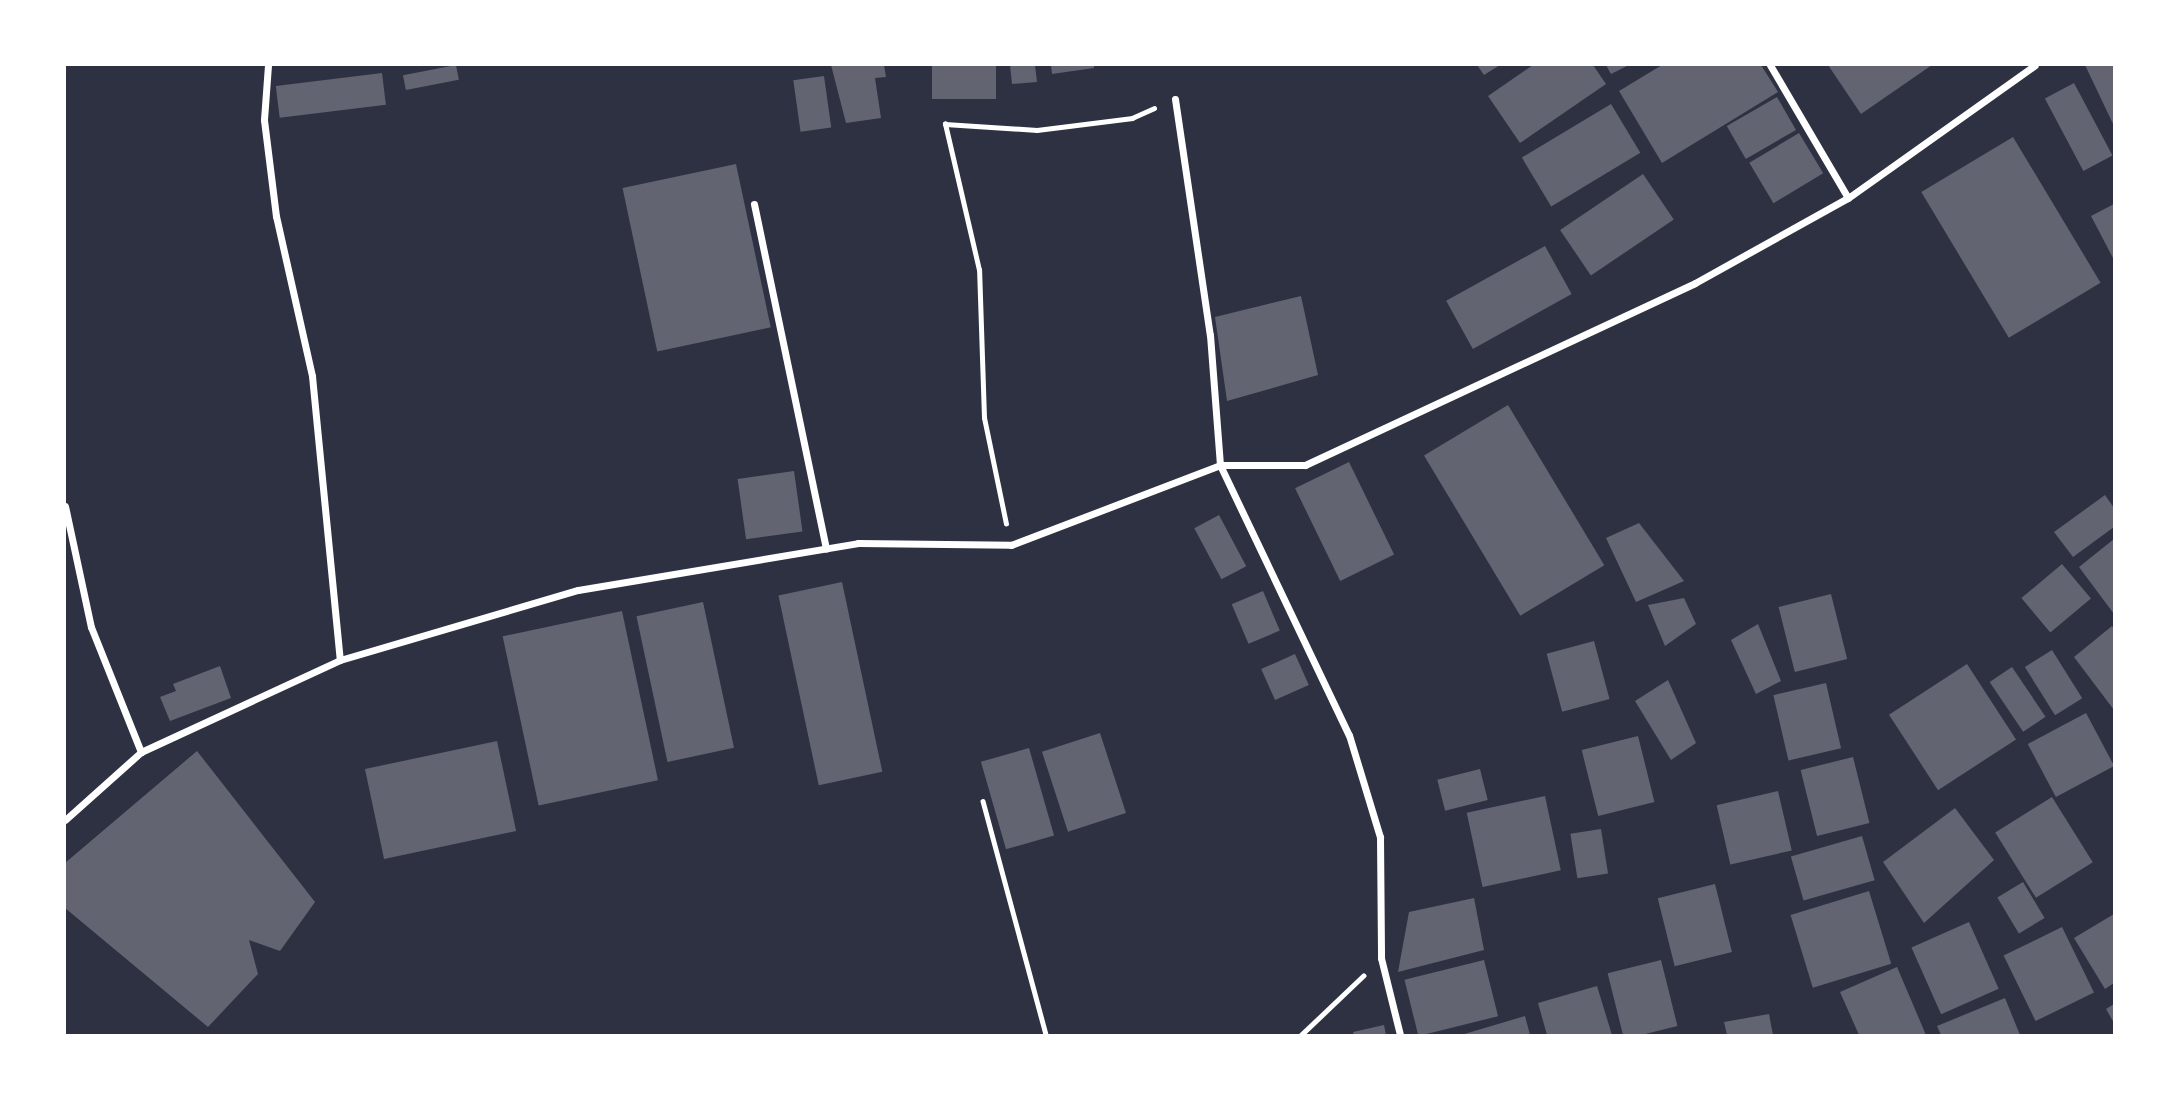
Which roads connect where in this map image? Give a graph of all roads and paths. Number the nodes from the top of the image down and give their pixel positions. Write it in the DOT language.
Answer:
graph roads {
  1 [pos="268,65"];
  2 [pos="1770,65"];
  3 [pos="2035,65"];
  4 [pos="1175,99"];
  5 [pos="1848,198"];
  6 [pos="754,204"];
  7 [pos="1220,465"];
  8 [pos="65,506"];
  9 [pos="1011,545"];
  10 [pos="826,549"];
  11 [pos="341,660"];
  12 [pos="141,752"];
  13 [pos="984,801"];
  14 [pos="65,820"];
  15 [pos="1381,958"];
  16 [pos="1046,1035"];
  17 [pos="1301,1035"];
  18 [pos="1400,1035"];
  1 -- 11 [label="street"];
  2 -- 5 [label="street"];
  3 -- 5 [label="street"];
  4 -- 7 [label="street"];
  4 -- 9 [label="path"];
  5 -- 7 [label="street"];
  6 -- 10 [label="street"];
  7 -- 9 [label="street"];
  7 -- 15 [label="street"];
  8 -- 12 [label="street"];
  9 -- 10 [label="street"];
  10 -- 11 [label="street"];
  11 -- 12 [label="street"];
  12 -- 14 [label="street"];
  13 -- 16 [label="path"];
  15 -- 17 [label="path"];
  15 -- 18 [label="street"];
}
